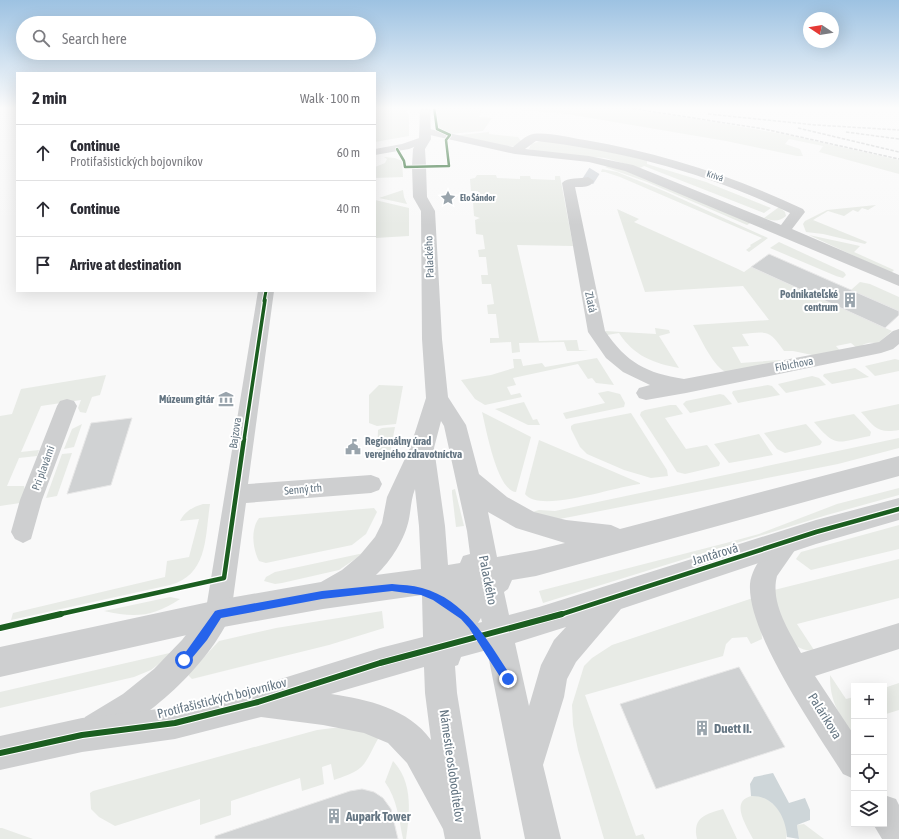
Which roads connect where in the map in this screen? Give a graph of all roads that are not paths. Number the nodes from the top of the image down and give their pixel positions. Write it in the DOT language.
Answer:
graph roads {
  1 [pos="407,146"];
  2 [pos="420,146"];
  3 [pos="431,146"];
  4 [pos="492,146"];
  5 [pos="521,146"];
  6 [pos="599,146"];
  7 [pos="380,151"];
  8 [pos="514,151"];
  9 [pos="419,164"];
  10 [pos="592,174"];
  11 [pos="434,177"];
  12 [pos="784,231"];
  13 [pos="899,281"];
  14 [pos="266,292"];
  15 [pos="899,335"];
  16 [pos="686,386"];
  17 [pos="646,393"];
  18 [pos="437,398"];
  19 [pos="67,406"];
  20 [pos="422,448"];
  21 [pos="899,466"];
  22 [pos="468,479"];
  23 [pos="370,484"];
  24 [pos="236,494"];
  25 [pos="899,509"];
  26 [pos="23,532"];
  27 [pos="630,538"];
  28 [pos="790,540"];
  29 [pos="322,595"];
  30 [pos="612,599"];
  31 [pos="463,607"];
  32 [pos="218,614"];
  33 [pos="899,636"];
  34 [pos="4,662"];
  35 [pos="795,669"];
  36 [pos="258,702"];
  37 [pos="82,735"];
  38 [pos="0,753"];
  39 [pos="851,758"];
  40 [pos="526,767"];
  41 [pos="887,816"];
  42 [pos="461,832"];
  43 [pos="899,835"];
  44 [pos="543,839"];
  1 -- 7 [label="street"];
  2 -- 9 [label="street, Palackého"];
  3 -- 11 [label="street, Palackého"];
  4 -- 8 [label="street"];
  5 -- 8 [label="street, Krivá"];
  6 -- 12 [label="street, Krivá"];
  7 -- 9 [label="street"];
  8 -- 10 [label="street"];
  9 -- 18 [label="street, Palackého"];
  10 -- 12 [label="street"];
  10 -- 16 [label="street, Zlatá"];
  12 -- 13 [label="street"];
  14 -- 24 [label="street, Bajzova"];
  15 -- 16 [label="street, Fibichova"];
  16 -- 17 [label="street, Fibichova"];
  18 -- 20 [label="street, Palackého"];
  18 -- 22 [label="street, Palackého"];
  19 -- 26 [label="street, Pri plavárni"];
  20 -- 29 [label="street"];
  20 -- 31 [label="street, Palackého"];
  21 -- 27 [label="street"];
  22 -- 27 [label="street"];
  22 -- 31 [label="street, Palackého"];
  23 -- 24 [label="street, Senný trh"];
  24 -- 32 [label="street, Bajzova"];
  25 -- 28 [label="street, Jantárová"];
  27 -- 31 [label="street"];
  28 -- 30 [label="street, Jantárová"];
  28 -- 35 [label="street, Palárikova"];
  29 -- 31 [label="street"];
  29 -- 32 [label="street"];
  30 -- 31 [label="street, Jantárová"];
  30 -- 40 [label="street"];
  31 -- 36 [label="street, Protifašistických bojovníkov"];
  31 -- 40 [label="street"];
  31 -- 42 [label="street, Námestie osloboditeľov"];
  32 -- 34 [label="street"];
  32 -- 37 [label="street, Protifašistických bojovníkov"];
  33 -- 35 [label="street"];
  35 -- 39 [label="street, Palárikova"];
  36 -- 37 [label="street, Protifašistických bojovníkov"];
  36 -- 42 [label="street"];
  37 -- 38 [label="street, Protifašistických bojovníkov"];
  40 -- 44 [label="street"];
  41 -- 43 [label="street"];
}
